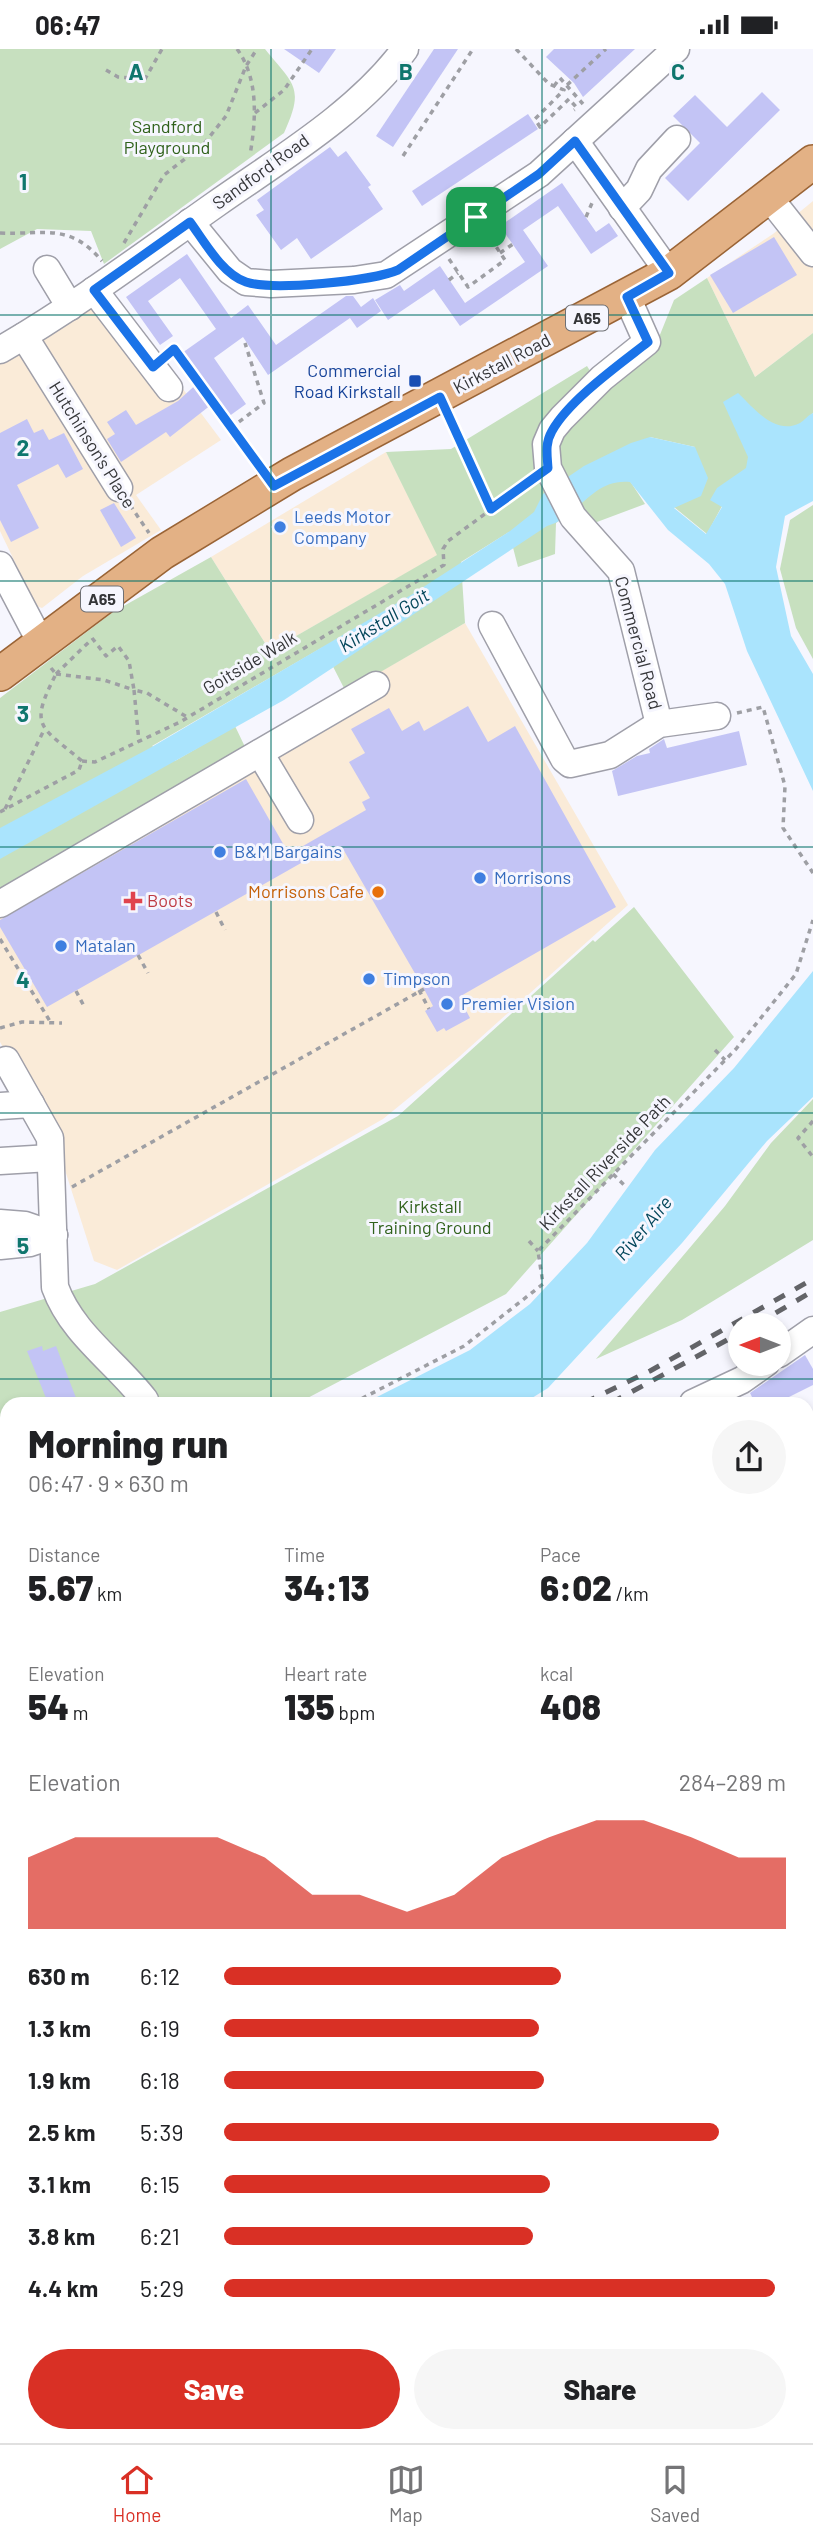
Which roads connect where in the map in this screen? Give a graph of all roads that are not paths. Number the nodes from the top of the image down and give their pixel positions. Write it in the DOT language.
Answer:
graph roads {
  1 [pos="405,49"];
  2 [pos="676,49"];
  3 [pos="572,129"];
  4 [pos="677,139"];
  5 [pos="813,162"];
  6 [pos="768,196"];
  7 [pos="622,208"];
  8 [pos="190,222"];
  9 [pos="813,253"];
  10 [pos="47,269"];
  11 [pos="669,273"];
  12 [pos="94,290"];
  13 [pos="627,297"];
  14 [pos="70,307"];
  15 [pos="24,336"];
  16 [pos="0,350"];
  17 [pos="169,389"];
  18 [pos="119,488"];
  19 [pos="0,565"];
  20 [pos="492,625"];
  21 [pos="45,656"];
  22 [pos="0,674"];
  23 [pos="376,685"];
  24 [pos="717,716"];
  25 [pos="659,724"];
  26 [pos="260,753"];
  27 [pos="300,820"];
  28 [pos="0,904"];
  29 [pos="6,1060"];
  30 [pos="31,1104"];
  31 [pos="0,1106"];
  32 [pos="50,1158"];
  33 [pos="0,1161"];
  34 [pos="0,1223"];
  35 [pos="54,1235"];
  36 [pos="0,1246"];
  37 [pos="813,1330"];
  38 [pos="791,1346"];
  39 [pos="748,1376"];
  40 [pos="142,1397"];
  41 [pos="706,1397"];
  1 -- 8 [label="street, Sandford Road"];
  2 -- 3 [label="street"];
  3 -- 7 [label="street"];
  3 -- 8 [label="street"];
  4 -- 7 [label="street"];
  5 -- 6 [label="main road, Kirkstall Road / A65"];
  6 -- 9 [label="street"];
  6 -- 11 [label="main road, Kirkstall Road / A65"];
  7 -- 11 [label="street"];
  8 -- 12 [label="street, Sandford Road"];
  10 -- 14 [label="street"];
  11 -- 13 [label="main road, Kirkstall Road / A65"];
  12 -- 14 [label="street, Sandford Road"];
  12 -- 17 [label="street"];
  13 -- 21 [label="main road, Kirkstall Road / A65"];
  13 -- 25 [label="street, Commercial Road"];
  14 -- 15 [label="street, Sandford Road"];
  15 -- 16 [label="street, Sandford Road"];
  15 -- 18 [label="street, Hutchinson's Place"];
  19 -- 21 [label="street"];
  20 -- 25 [label="street"];
  21 -- 22 [label="main road, A65"];
  23 -- 26 [label="street"];
  24 -- 25 [label="street"];
  26 -- 27 [label="street"];
  26 -- 28 [label="street"];
  29 -- 30 [label="street"];
  30 -- 31 [label="street"];
  30 -- 32 [label="street"];
  32 -- 33 [label="street"];
  32 -- 35 [label="street"];
  34 -- 35 [label="street"];
  35 -- 36 [label="street"];
  35 -- 40 [label="street"];
  37 -- 38 [label="street"];
  39 -- 41 [label="street"];
}
